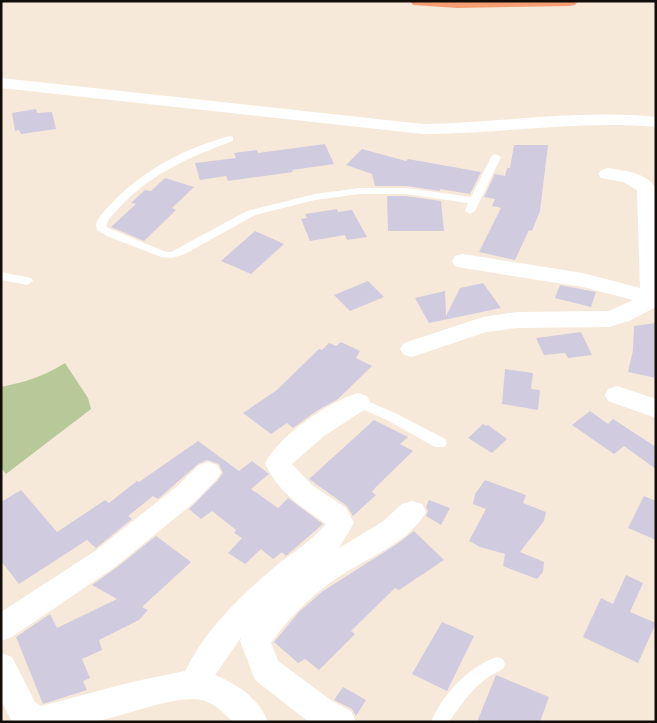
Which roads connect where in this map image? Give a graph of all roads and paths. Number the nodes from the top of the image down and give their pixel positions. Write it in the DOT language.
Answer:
graph roads {
  1 [pos="419,1"];
  2 [pos="569,1"];
  3 [pos="1,84"];
  4 [pos="656,122"];
  5 [pos="230,139"];
  6 [pos="496,157"];
  7 [pos="608,174"];
  8 [pos="463,261"];
  9 [pos="1,276"];
  10 [pos="27,281"];
  11 [pos="654,298"];
  12 [pos="412,349"];
  13 [pos="617,395"];
  14 [pos="358,402"];
  15 [pos="656,409"];
  16 [pos="440,443"];
  17 [pos="208,472"];
  18 [pos="412,512"];
  19 [pos="1,628"];
  20 [pos="497,664"];
  21 [pos="1,667"];
  22 [pos="194,686"];
  23 [pos="252,722"];
  24 [pos="340,722"];
  25 [pos="439,722"];
  1 -- 2 [label="highway"];
  3 -- 4 [label="street"];
  5 -- 6 [label="lane"];
  7 -- 11 [label="street"];
  8 -- 11 [label="street"];
  9 -- 10 [label="lane"];
  11 -- 12 [label="street"];
  13 -- 15 [label="street"];
  14 -- 16 [label="lane"];
  14 -- 22 [label="street"];
  17 -- 19 [label="street"];
  18 -- 24 [label="street"];
  20 -- 25 [label="lane"];
  21 -- 22 [label="street"];
  22 -- 23 [label="street"];
}
